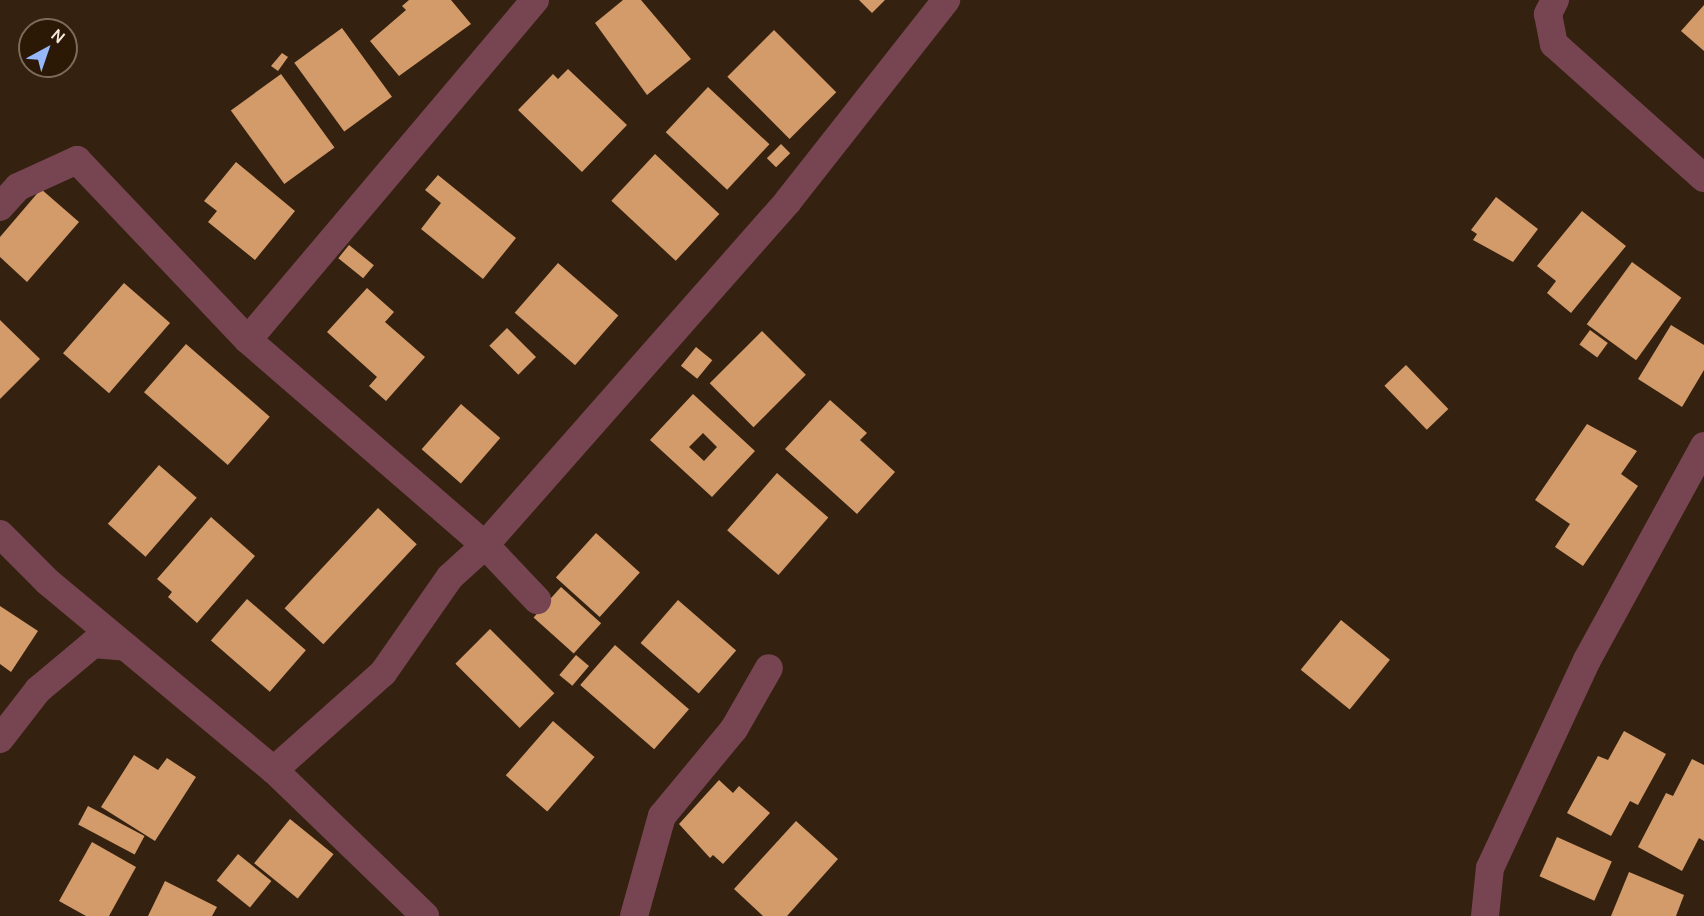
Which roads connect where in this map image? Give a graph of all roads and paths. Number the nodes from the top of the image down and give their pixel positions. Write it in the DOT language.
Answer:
graph roads {
  1 [pos="535,0"];
  2 [pos="946,0"];
  3 [pos="1555,0"];
  4 [pos="1704,178"];
  5 [pos="0,207"];
  6 [pos="248,340"];
  7 [pos="1704,446"];
  8 [pos="0,534"];
  9 [pos="485,545"];
  10 [pos="537,600"];
  11 [pos="76,605"];
  12 [pos="93,644"];
  13 [pos="126,647"];
  14 [pos="769,668"];
  15 [pos="0,739"];
  16 [pos="274,770"];
  17 [pos="425,916"];
  18 [pos="634,916"];
  19 [pos="1485,916"];
  1 -- 6 [label="street"];
  2 -- 9 [label="street"];
  3 -- 4 [label="street"];
  5 -- 6 [label="street"];
  6 -- 9 [label="street"];
  7 -- 19 [label="street"];
  8 -- 11 [label="street"];
  9 -- 10 [label="street"];
  9 -- 16 [label="street"];
  11 -- 12 [label="street"];
  11 -- 13 [label="street"];
  12 -- 13 [label="street"];
  12 -- 15 [label="street"];
  13 -- 16 [label="street"];
  14 -- 18 [label="street"];
  16 -- 17 [label="street"];
}
